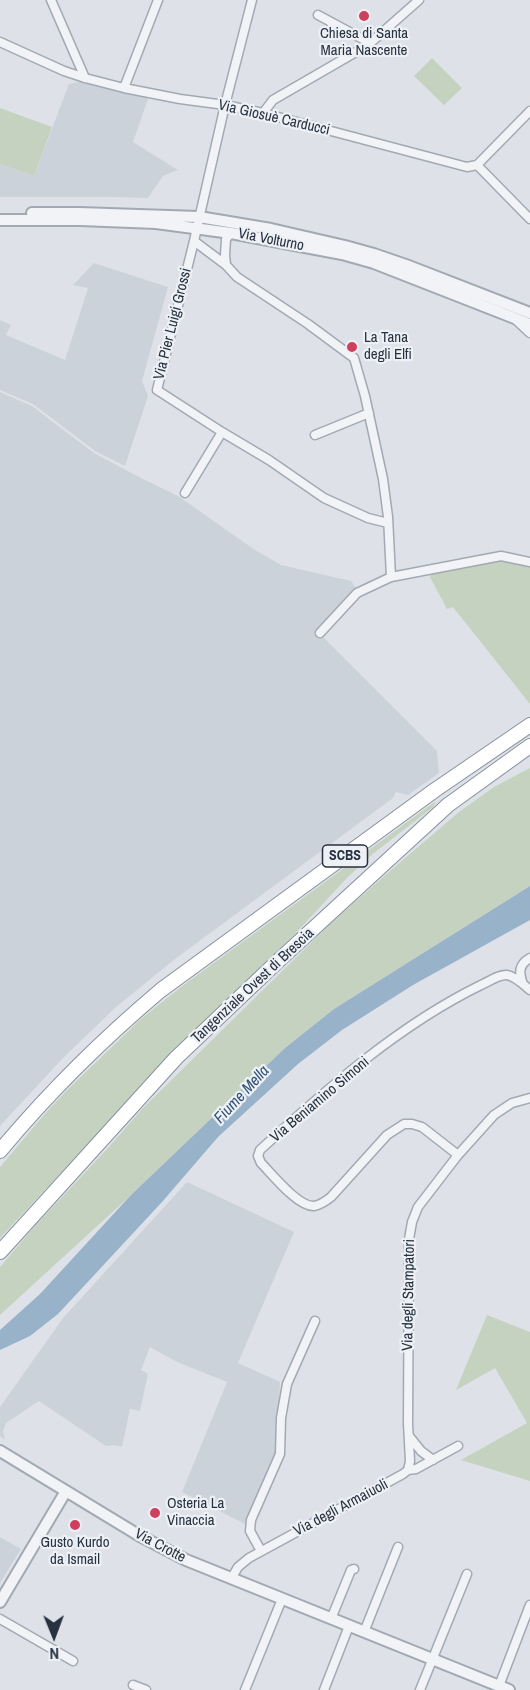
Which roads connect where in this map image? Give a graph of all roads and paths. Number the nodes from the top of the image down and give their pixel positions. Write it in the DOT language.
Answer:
graph roads {
  1 [pos="51,0"];
  2 [pos="158,0"];
  3 [pos="252,0"];
  4 [pos="419,0"];
  5 [pos="318,15"];
  6 [pos="0,42"];
  7 [pos="370,43"];
  8 [pos="85,78"];
  9 [pos="124,88"];
  10 [pos="225,105"];
  11 [pos="530,111"];
  12 [pos="263,113"];
  13 [pos="477,165"];
  14 [pos="0,213"];
  15 [pos="530,219"];
  16 [pos="0,220"];
  17 [pos="198,223"];
  18 [pos="231,233"];
  19 [pos="194,241"];
  20 [pos="226,265"];
  21 [pos="530,313"];
  22 [pos="511,315"];
  23 [pos="530,324"];
  24 [pos="530,333"];
  25 [pos="369,413"];
  26 [pos="222,432"];
  27 [pos="315,435"];
  28 [pos="185,493"];
  29 [pos="388,523"];
  30 [pos="530,562"];
  31 [pos="391,577"];
  32 [pos="320,633"];
  33 [pos="530,725"];
  34 [pos="530,746"];
  35 [pos="530,756"];
  36 [pos="490,774"];
  37 [pos="530,958"];
  38 [pos="526,987"];
  39 [pos="530,1098"];
  40 [pos="0,1151"];
  41 [pos="458,1155"];
  42 [pos="0,1252"];
  43 [pos="315,1321"];
  44 [pos="409,1436"];
  45 [pos="458,1446"];
  46 [pos="0,1451"];
  47 [pos="433,1460"];
  48 [pos="408,1470"];
  49 [pos="66,1491"];
  50 [pos="398,1547"];
  51 [pos="261,1551"];
  52 [pos="351,1569"];
  53 [pos="467,1574"];
  54 [pos="231,1579"];
  55 [pos="282,1599"];
  56 [pos="0,1602"];
  57 [pos="530,1605"];
  58 [pos="331,1618"];
  59 [pos="0,1619"];
  60 [pos="349,1626"];
  61 [pos="364,1632"];
  62 [pos="433,1659"];
  63 [pos="73,1661"];
  64 [pos="133,1685"];
  65 [pos="504,1688"];
  66 [pos="146,1690"];
  67 [pos="245,1690"];
  68 [pos="324,1690"];
  69 [pos="420,1690"];
  1 -- 8 [label="street"];
  2 -- 9 [label="street"];
  3 -- 10 [label="street, Via Pier Luigi Grossi"];
  4 -- 7 [label="street"];
  5 -- 7 [label="street"];
  6 -- 8 [label="street, Via Giosuè Carducci"];
  7 -- 12 [label="street"];
  8 -- 9 [label="street, Via Giosuè Carducci"];
  9 -- 10 [label="street, Via Giosuè Carducci"];
  10 -- 12 [label="street, Via Giosuè Carducci"];
  10 -- 17 [label="street, Via Pier Luigi Grossi"];
  11 -- 13 [label="street"];
  12 -- 13 [label="street, Via Giosuè Carducci"];
  13 -- 15 [label="street"];
  14 -- 17 [label="street, Via Volturno"];
  16 -- 17 [label="street, Via Volturno"];
  17 -- 18 [label="street, Via Volturno"];
  17 -- 19 [label="street, Via Pier Luigi Grossi"];
  17 -- 21 [label="street, Via Volturno"];
  18 -- 20 [label="street"];
  18 -- 22 [label="street, Via Volturno"];
  19 -- 20 [label="street"];
  19 -- 26 [label="street, Via Pier Luigi Grossi"];
  20 -- 25 [label="street"];
  22 -- 23 [label="street, Via Volturno"];
  22 -- 24 [label="street"];
  25 -- 27 [label="street"];
  25 -- 29 [label="street"];
  26 -- 28 [label="street"];
  26 -- 29 [label="street, Via Pier Luigi Grossi"];
  29 -- 31 [label="street"];
  30 -- 31 [label="street"];
  31 -- 32 [label="street"];
  33 -- 40 [label="highway, SCBS"];
  34 -- 36 [label="highway, Tangenziale Ovest di Brescia / SCBS"];
  35 -- 36 [label="highway"];
  36 -- 42 [label="highway, Tangenziale Ovest di Brescia / SCBS"];
  37 -- 38 [label="street, Via Beniamino Simoni"];
  38 -- 41 [label="street, Via Beniamino Simoni"];
  39 -- 41 [label="street, Via degli Stampatori"];
  41 -- 44 [label="street, Via degli Stampatori"];
  43 -- 51 [label="street"];
  44 -- 47 [label="street"];
  44 -- 48 [label="street, Via degli Stampatori"];
  45 -- 47 [label="street, Via degli Armaiuoli"];
  46 -- 49 [label="street, Via Crotte"];
  47 -- 48 [label="street, Via degli Armaiuoli"];
  48 -- 51 [label="street, Via degli Armaiuoli"];
  49 -- 54 [label="street, Via Crotte"];
  49 -- 56 [label="street"];
  50 -- 61 [label="street"];
  51 -- 54 [label="street, Via degli Armaiuoli"];
  52 -- 58 [label="street"];
  53 -- 62 [label="street"];
  54 -- 55 [label="street, Via Crotte"];
  55 -- 58 [label="street, Via Crotte"];
  55 -- 67 [label="street"];
  57 -- 65 [label="street, Via Crotte"];
  58 -- 60 [label="street, Via Crotte"];
  59 -- 63 [label="street"];
  60 -- 61 [label="street, Via Crotte"];
  60 -- 68 [label="street"];
  61 -- 62 [label="street, Via Crotte"];
  62 -- 65 [label="street, Via Crotte"];
  62 -- 69 [label="street"];
  64 -- 66 [label="street"];
}
